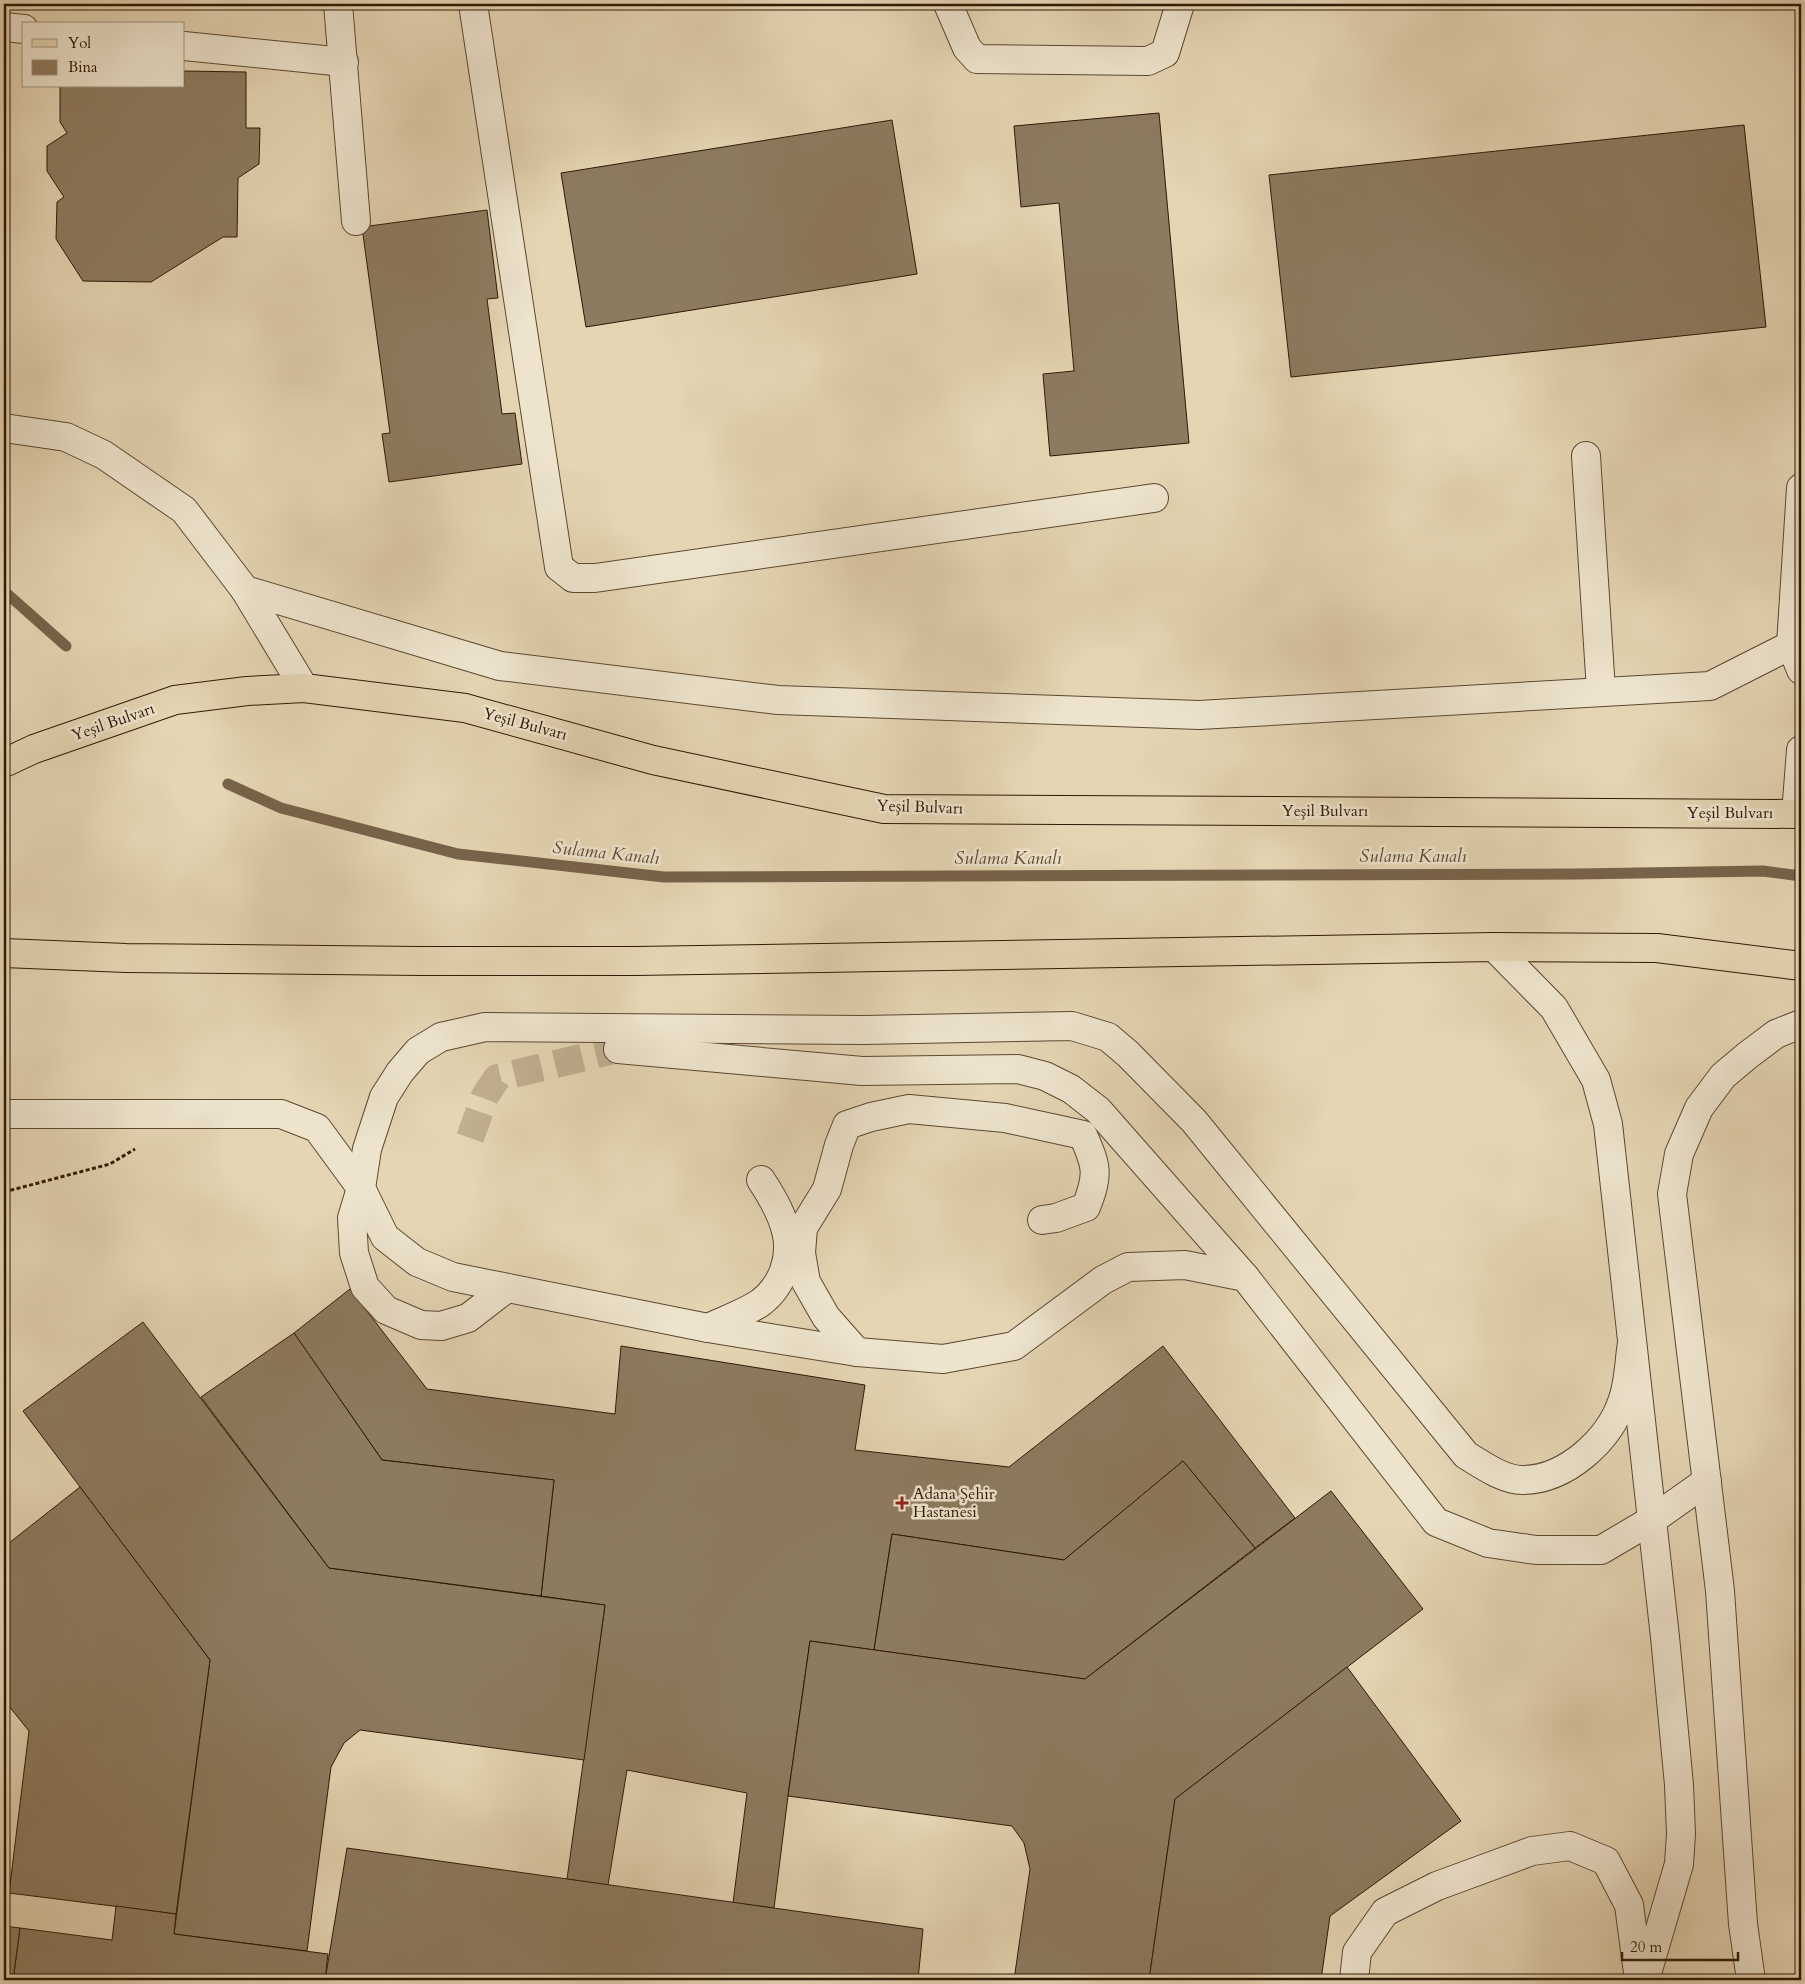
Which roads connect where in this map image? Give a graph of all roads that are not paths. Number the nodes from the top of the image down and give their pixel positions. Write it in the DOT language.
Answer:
graph roads {
  1 [pos="338,4"];
  2 [pos="472,4"];
  3 [pos="948,4"];
  4 [pos="1180,4"];
  5 [pos="4,27"];
  6 [pos="22,29"];
  7 [pos="185,46"];
  8 [pos="344,62"];
  9 [pos="356,221"];
  10 [pos="4,428"];
  11 [pos="1586,456"];
  12 [pos="1801,488"];
  13 [pos="1154,498"];
  14 [pos="245,590"];
  15 [pos="1791,645"];
  16 [pos="1801,670"];
  17 [pos="304,688"];
  18 [pos="1601,691"];
  19 [pos="1801,750"];
  20 [pos="4,762"];
  21 [pos="1799,814"];
  22 [pos="1494,947"];
  23 [pos="4,953"];
  24 [pos="1801,966"];
  25 [pos="1801,1024"];
  26 [pos="618,1049"];
  27 [pos="4,1114"];
  28 [pos="761,1180"];
  29 [pos="361,1188"];
  30 [pos="1042,1220"];
  31 [pos="1245,1277"];
  32 [pos="507,1288"];
  33 [pos="708,1328"];
  34 [pos="1632,1343"];
  35 [pos="858,1352"];
  36 [pos="1707,1481"];
  37 [pos="1652,1520"];
  38 [pos="1354,1980"];
  39 [pos="1639,1980"];
  40 [pos="1644,1980"];
  41 [pos="1751,1980"];
  1 -- 8 [label="street"];
  2 -- 13 [label="street"];
  3 -- 4 [label="street"];
  5 -- 6 [label="street"];
  7 -- 8 [label="street"];
  8 -- 9 [label="street"];
  10 -- 14 [label="street"];
  11 -- 18 [label="street"];
  12 -- 15 [label="street"];
  14 -- 17 [label="street"];
  14 -- 18 [label="street"];
  15 -- 16 [label="street"];
  15 -- 18 [label="street"];
  17 -- 20 [label="main road, Yeşil Bulvarı"];
  17 -- 21 [label="main road, Yeşil Bulvarı"];
  19 -- 21 [label="street"];
  22 -- 23 [label="main road"];
  22 -- 24 [label="main road"];
  22 -- 34 [label="street"];
  25 -- 36 [label="street"];
  26 -- 31 [label="street"];
  27 -- 29 [label="street"];
  28 -- 33 [label="street"];
  29 -- 32 [label="street"];
  29 -- 32 [label="street"];
  29 -- 34 [label="street"];
  30 -- 35 [label="street"];
  31 -- 35 [label="street"];
  31 -- 37 [label="street"];
  32 -- 33 [label="street"];
  33 -- 35 [label="street"];
  34 -- 37 [label="street"];
  36 -- 37 [label="street"];
  36 -- 41 [label="street"];
  37 -- 40 [label="street"];
  38 -- 39 [label="street"];
}
